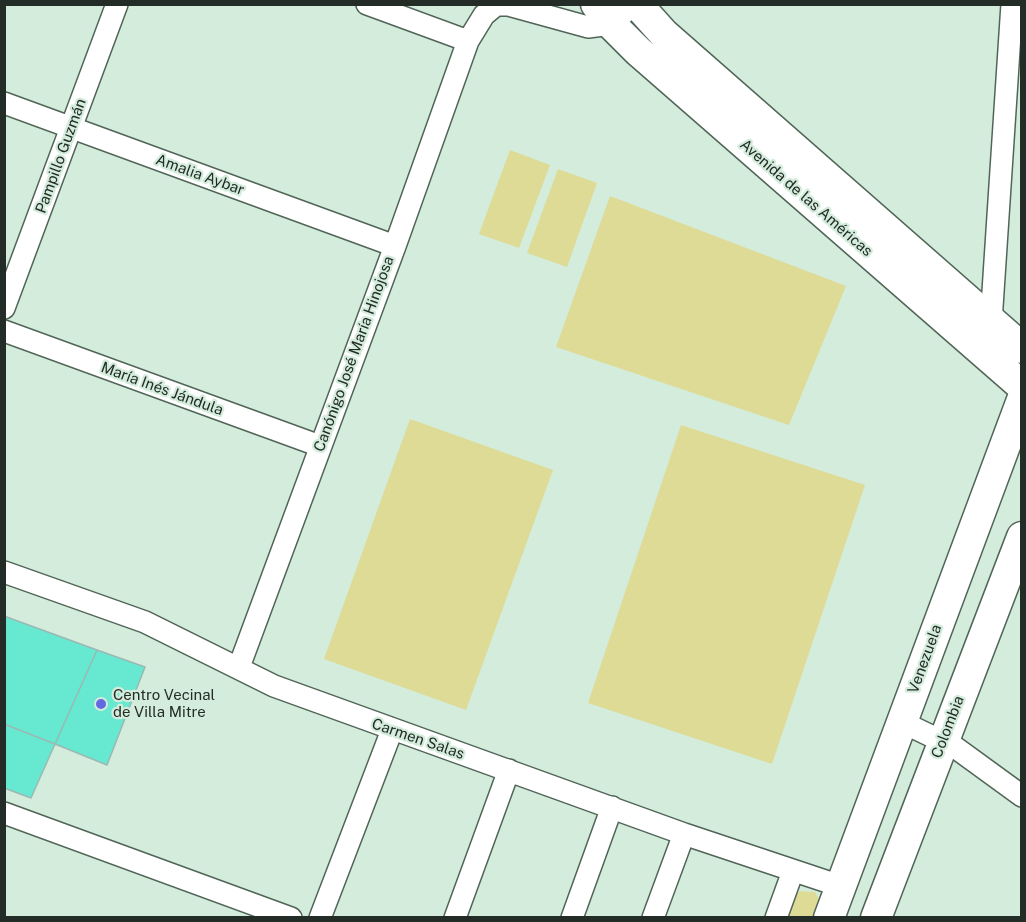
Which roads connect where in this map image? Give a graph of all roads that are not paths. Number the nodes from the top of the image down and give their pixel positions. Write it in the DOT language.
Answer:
graph roads {
  1 [pos="117,4"];
  2 [pos="367,4"];
  3 [pos="636,4"];
  4 [pos="1012,4"];
  5 [pos="496,5"];
  6 [pos="604,14"];
  7 [pos="468,41"];
  8 [pos="4,103"];
  9 [pos="71,128"];
  10 [pos="395,246"];
  11 [pos="4,308"];
  12 [pos="992,322"];
  13 [pos="4,331"];
  14 [pos="1022,348"];
  15 [pos="1022,386"];
  16 [pos="1022,400"];
  17 [pos="320,446"];
  18 [pos="1022,537"];
  19 [pos="4,572"];
  20 [pos="239,667"];
  21 [pos="902,722"];
  22 [pos="392,730"];
  23 [pos="943,740"];
  24 [pos="509,770"];
  25 [pos="1022,796"];
  26 [pos="612,807"];
  27 [pos="4,813"];
  28 [pos="684,834"];
  29 [pos="793,871"];
  30 [pos="840,886"];
  31 [pos="291,918"];
  32 [pos="320,918"];
  33 [pos="455,918"];
  34 [pos="572,918"];
  35 [pos="653,918"];
  36 [pos="776,918"];
  37 [pos="829,918"];
  38 [pos="876,918"];
  1 -- 9 [label="street, Pampillo Guzmán"];
  2 -- 7 [label="street"];
  3 -- 6 [label="street"];
  3 -- 12 [label="main road, Avenida de las Américas"];
  4 -- 12 [label="street"];
  5 -- 6 [label="street"];
  5 -- 7 [label="street, Canónigo José María Hinojosa"];
  6 -- 15 [label="main road, Avenida de las Américas"];
  7 -- 10 [label="street, Canónigo José María Hinojosa"];
  8 -- 9 [label="street, Amalia Aybar"];
  9 -- 10 [label="street, Amalia Aybar"];
  9 -- 11 [label="street, Pampillo Guzmán"];
  10 -- 17 [label="street, Canónigo José María Hinojosa"];
  12 -- 14 [label="main road, Avenida de las Américas"];
  13 -- 17 [label="street, María Inés Jándula"];
  16 -- 21 [label="main road, Venezuela"];
  17 -- 20 [label="street, Canónigo José María Hinojosa"];
  18 -- 23 [label="main road, Colombia"];
  19 -- 20 [label="street, Carmen Salas"];
  20 -- 22 [label="street, Carmen Salas"];
  21 -- 23 [label="street"];
  21 -- 30 [label="main road, Venezuela"];
  22 -- 24 [label="street, Carmen Salas"];
  22 -- 32 [label="street"];
  23 -- 25 [label="street"];
  23 -- 38 [label="main road, Colombia"];
  24 -- 26 [label="street, Carmen Salas"];
  24 -- 33 [label="street"];
  26 -- 28 [label="street, Carmen Salas"];
  26 -- 34 [label="street"];
  27 -- 31 [label="street"];
  28 -- 29 [label="street, Carmen Salas"];
  28 -- 35 [label="street"];
  29 -- 30 [label="street, Carmen Salas"];
  29 -- 36 [label="street"];
  30 -- 37 [label="main road, Venezuela"];
}
